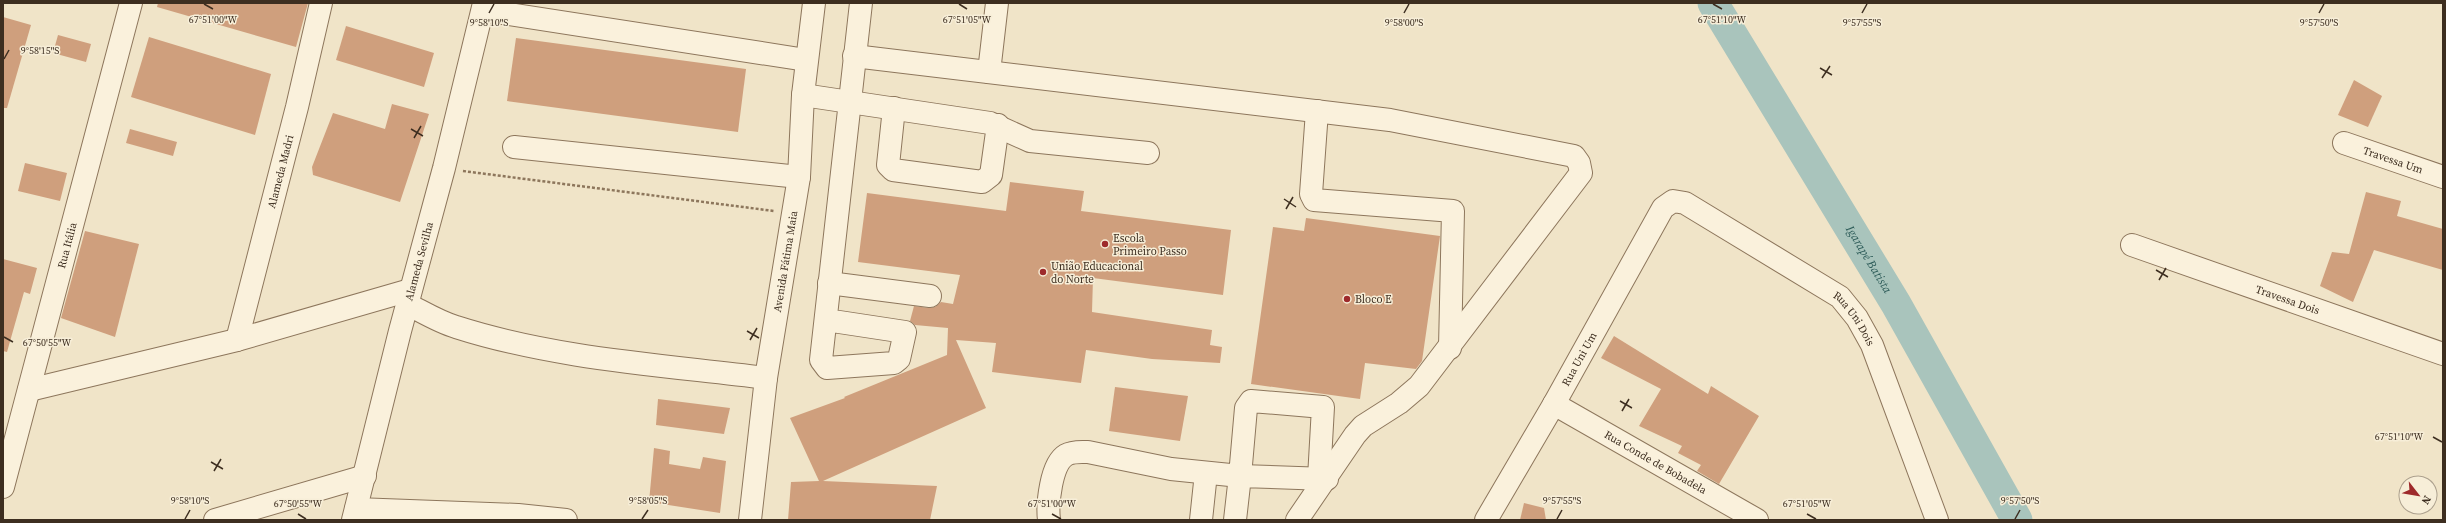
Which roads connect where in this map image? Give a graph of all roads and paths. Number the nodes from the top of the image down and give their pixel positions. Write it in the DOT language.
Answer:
graph roads {
  1 [pos="131,3"];
  2 [pos="321,3"];
  3 [pos="814,3"];
  4 [pos="861,3"];
  5 [pos="997,3"];
  6 [pos="483,7"];
  7 [pos="854,56"];
  8 [pos="806,60"];
  9 [pos="989,72"];
  10 [pos="803,95"];
  11 [pos="849,102"];
  12 [pos="894,108"];
  13 [pos="1317,111"];
  14 [pos="998,125"];
  15 [pos="2344,143"];
  16 [pos="514,147"];
  17 [pos="1148,153"];
  18 [pos="444,168"];
  19 [pos="799,177"];
  20 [pos="2443,177"];
  21 [pos="1673,201"];
  22 [pos="794,214"];
  23 [pos="2132,245"];
  24 [pos="829,283"];
  25 [pos="930,296"];
  26 [pos="409,297"];
  27 [pos="826,320"];
  28 [pos="237,340"];
  29 [pos="1450,348"];
  30 [pos="2443,354"];
  31 [pos="766,378"];
  32 [pos="29,390"];
  33 [pos="1554,404"];
  34 [pos="1206,473"];
  35 [pos="365,476"];
  36 [pos="1240,476"];
  37 [pos="1323,479"];
  38 [pos="3,487"];
  39 [pos="354,515"];
  40 [pos="215,520"];
  41 [pos="566,520"];
  42 [pos="750,520"];
  43 [pos="1049,520"];
  44 [pos="1201,520"];
  45 [pos="1235,520"];
  46 [pos="1297,520"];
  47 [pos="1486,520"];
  48 [pos="1757,520"];
  49 [pos="1937,520"];
  1 -- 32 [label="street, Rua Itália"];
  2 -- 28 [label="street, Alameda Madri"];
  3 -- 8 [label="street, Avenida Fátima Maia"];
  4 -- 7 [label="street"];
  5 -- 9 [label="street"];
  6 -- 8 [label="street"];
  6 -- 18 [label="street, Alameda Sevilha"];
  7 -- 9 [label="street"];
  7 -- 11 [label="street"];
  8 -- 10 [label="street, Avenida Fátima Maia"];
  9 -- 13 [label="street"];
  10 -- 11 [label="street"];
  10 -- 19 [label="street, Avenida Fátima Maia"];
  11 -- 12 [label="street"];
  11 -- 24 [label="street"];
  12 -- 14 [label="street"];
  12 -- 14 [label="street"];
  13 -- 29 [label="street"];
  13 -- 29 [label="street"];
  14 -- 17 [label="street"];
  15 -- 20 [label="street, Travessa Um"];
  16 -- 19 [label="street"];
  18 -- 22 [label="path"];
  18 -- 26 [label="street, Alameda Sevilha"];
  19 -- 22 [label="street, Avenida Fátima Maia"];
  21 -- 33 [label="street, Rua Uni Um"];
  21 -- 49 [label="street, Rua Uni Dois"];
  22 -- 31 [label="street, Avenida Fátima Maia"];
  23 -- 30 [label="street, Travessa Dois"];
  24 -- 25 [label="street"];
  24 -- 27 [label="street"];
  26 -- 28 [label="street"];
  26 -- 31 [label="street"];
  26 -- 35 [label="street, Alameda Sevilha"];
  28 -- 32 [label="street"];
  29 -- 37 [label="street"];
  31 -- 42 [label="street, Avenida Fátima Maia"];
  32 -- 38 [label="street, Rua Itália"];
  33 -- 47 [label="street, Rua Uni Um"];
  33 -- 48 [label="street, Rua Conde de Bobadela"];
  34 -- 36 [label="street"];
  34 -- 43 [label="street"];
  34 -- 44 [label="street"];
  35 -- 39 [label="street, Alameda Sevilha"];
  35 -- 40 [label="street"];
  36 -- 37 [label="street"];
  36 -- 37 [label="street"];
  36 -- 45 [label="street"];
  37 -- 46 [label="street"];
  39 -- 41 [label="street"];
}
